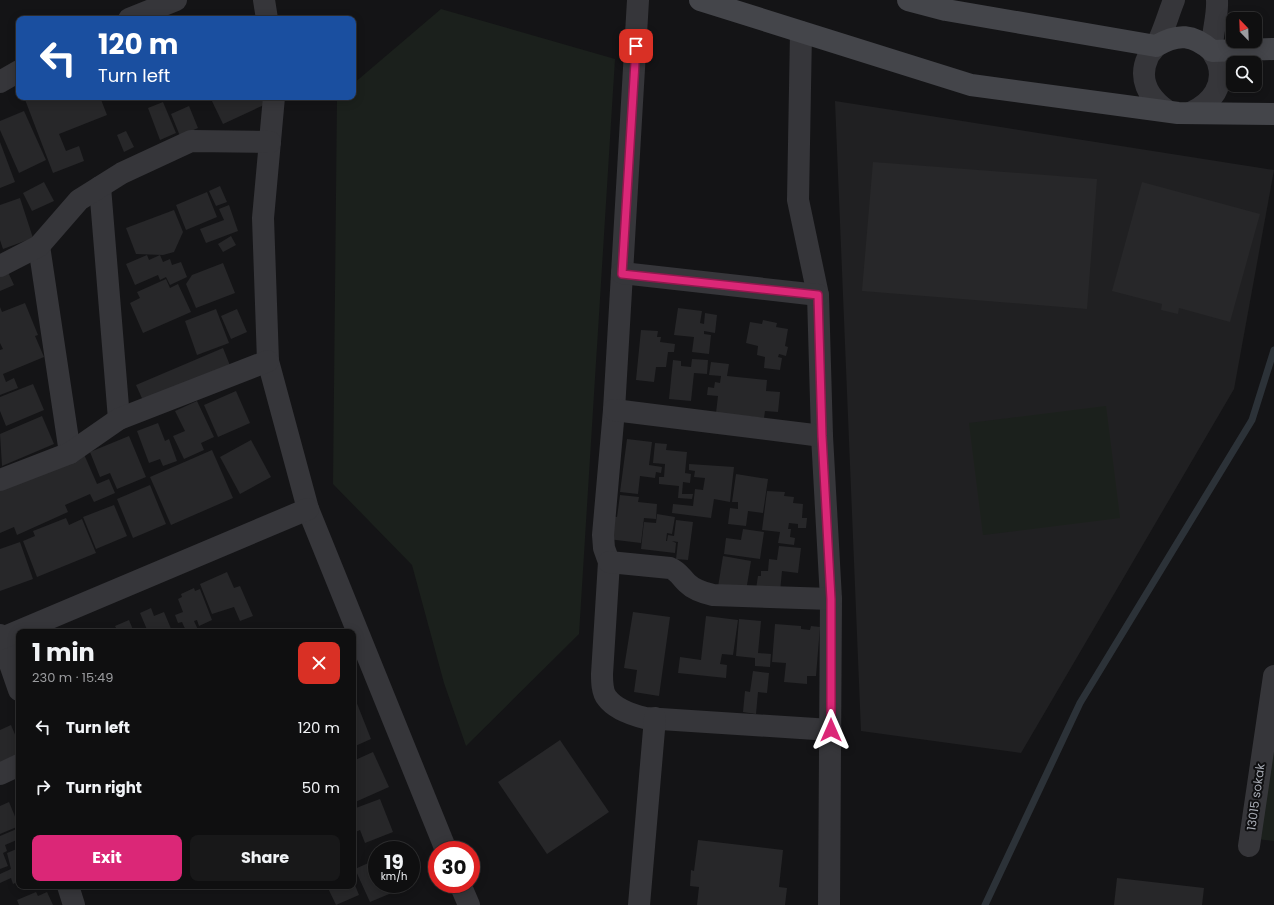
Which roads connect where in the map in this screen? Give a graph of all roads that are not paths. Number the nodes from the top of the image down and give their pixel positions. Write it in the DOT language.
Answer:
graph roads {
  1 [pos="176,0"];
  2 [pos="264,0"];
  3 [pos="638,0"];
  4 [pos="700,0"];
  5 [pos="908,0"];
  6 [pos="1174,0"];
  7 [pos="1217,0"];
  8 [pos="136,16"];
  9 [pos="267,16"];
  10 [pos="801,32"];
  11 [pos="1156,46"];
  12 [pos="1274,49"];
  13 [pos="1212,51"];
  14 [pos="16,73"];
  15 [pos="0,82"];
  16 [pos="274,100"];
  17 [pos="1166,110"];
  18 [pos="1192,112"];
  19 [pos="1274,114"];
  20 [pos="270,142"];
  21 [pos="100,187"];
  22 [pos="39,246"];
  23 [pos="0,266"];
  24 [pos="622,274"];
  25 [pos="818,295"];
  26 [pos="268,361"];
  27 [pos="614,410"];
  28 [pos="119,419"];
  29 [pos="822,436"];
  30 [pos="70,453"];
  31 [pos="0,480"];
  32 [pos="308,509"];
  33 [pos="609,562"];
  34 [pos="831,599"];
  35 [pos="19,629"];
  36 [pos="16,630"];
  37 [pos="0,637"];
  38 [pos="1274,676"];
  39 [pos="16,682"];
  40 [pos="655,718"];
  41 [pos="831,730"];
  42 [pos="16,766"];
  43 [pos="0,774"];
  44 [pos="442,841"];
  45 [pos="1249,846"];
  46 [pos="69,889"];
  47 [pos="464,893"];
  48 [pos="74,905"];
  49 [pos="469,905"];
  50 [pos="639,905"];
  51 [pos="829,905"];
  1 -- 8 [label="street"];
  2 -- 9 [label="street"];
  3 -- 24 [label="street"];
  4 -- 10 [label="main road"];
  5 -- 11 [label="main road"];
  6 -- 11 [label="street"];
  7 -- 13 [label="street"];
  10 -- 17 [label="main road"];
  10 -- 25 [label="street"];
  11 -- 13 [label="main road"];
  11 -- 17 [label="street"];
  12 -- 13 [label="main road"];
  13 -- 18 [label="street"];
  14 -- 15 [label="street"];
  16 -- 20 [label="street"];
  17 -- 18 [label="main road"];
  18 -- 19 [label="main road"];
  20 -- 21 [label="street"];
  20 -- 26 [label="street"];
  21 -- 22 [label="street"];
  21 -- 28 [label="street"];
  22 -- 23 [label="street"];
  22 -- 30 [label="street"];
  24 -- 25 [label="street"];
  24 -- 27 [label="street"];
  25 -- 29 [label="street"];
  26 -- 28 [label="street"];
  26 -- 32 [label="street"];
  27 -- 29 [label="street"];
  27 -- 33 [label="street"];
  28 -- 30 [label="street"];
  29 -- 34 [label="street"];
  30 -- 31 [label="street"];
  32 -- 35 [label="street"];
  32 -- 44 [label="street"];
  33 -- 34 [label="street"];
  33 -- 40 [label="street"];
  34 -- 41 [label="street"];
  36 -- 37 [label="street"];
  37 -- 39 [label="street"];
  38 -- 45 [label="street, 13015 sokak"];
  40 -- 41 [label="street"];
  40 -- 50 [label="street"];
  41 -- 51 [label="street"];
  42 -- 43 [label="street"];
  46 -- 48 [label="street"];
  47 -- 49 [label="street"];
}
